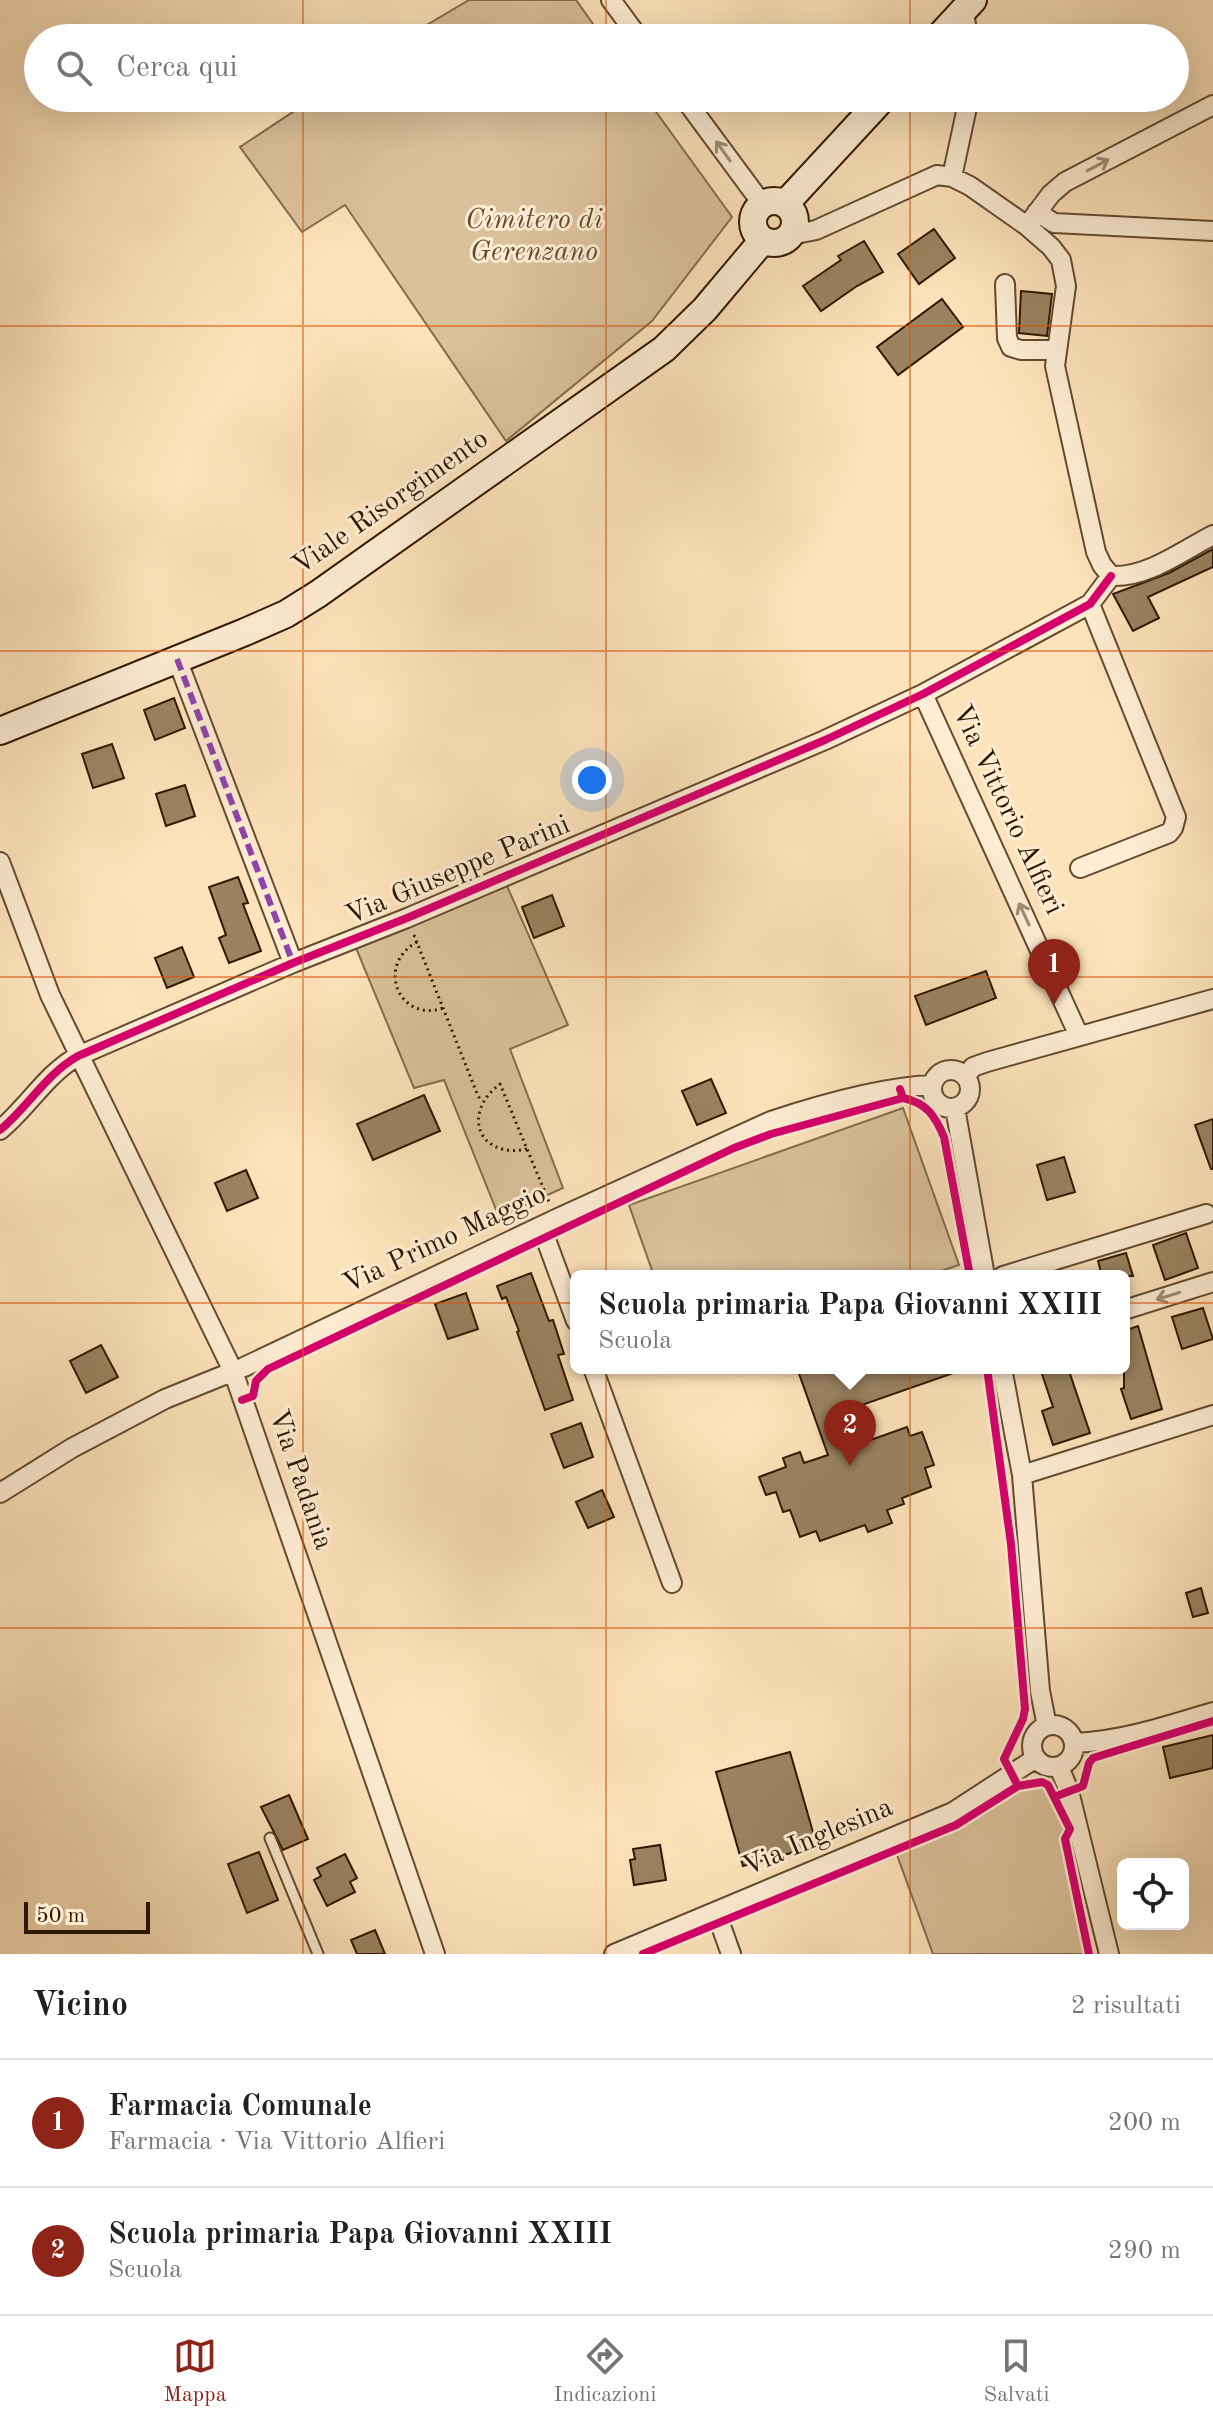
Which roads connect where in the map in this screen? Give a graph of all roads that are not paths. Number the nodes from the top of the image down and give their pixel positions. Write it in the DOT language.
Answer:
graph roads {
  1 [pos="611,0"];
  2 [pos="966,3"];
  3 [pos="629,24"];
  4 [pos="949,24"];
  5 [pos="967,24"];
  6 [pos="1213,105"];
  7 [pos="696,112"];
  8 [pos="869,112"];
  9 [pos="966,112"];
  10 [pos="952,177"];
  11 [pos="774,204"];
  12 [pos="1032,219"];
  13 [pos="1213,231"];
  14 [pos="804,232"];
  15 [pos="763,240"];
  16 [pos="1005,284"];
  17 [pos="1056,350"];
  18 [pos="1213,535"];
  19 [pos="1111,576"];
  20 [pos="1090,604"];
  21 [pos="177,659"];
  22 [pos="923,694"];
  23 [pos="0,731"];
  24 [pos="0,862"];
  25 [pos="1080,868"];
  26 [pos="293,963"];
  27 [pos="1213,999"];
  28 [pos="1079,1036"];
  29 [pos="78,1056"];
  30 [pos="966,1076"];
  31 [pos="932,1085"];
  32 [pos="955,1108"];
  33 [pos="0,1130"];
  34 [pos="1206,1214"];
  35 [pos="548,1222"];
  36 [pos="984,1270"];
  37 [pos="1023,1270"];
  38 [pos="1213,1282"];
  39 [pos="570,1300"];
  40 [pos="1130,1308"];
  41 [pos="233,1371"];
  42 [pos="595,1374"];
  43 [pos="1003,1374"];
  44 [pos="1213,1415"];
  45 [pos="1022,1475"];
  46 [pos="0,1493"];
  47 [pos="672,1583"];
  48 [pos="1213,1712"];
  49 [pos="1047,1726"];
  50 [pos="1074,1743"];
  51 [pos="1036,1758"];
  52 [pos="1059,1767"];
  53 [pos="270,1838"];
  54 [pos="716,1912"];
  55 [pos="318,1954"];
  56 [pos="435,1954"];
  57 [pos="614,1954"];
  58 [pos="731,1954"];
  59 [pos="1109,1954"];
  1 -- 3 [label="street"];
  2 -- 4 [label="street"];
  2 -- 5 [label="street"];
  12 -- 6 [label="street, one-way"];
  11 -- 7 [label="street, one-way"];
  8 -- 11 [label="street"];
  9 -- 10 [label="street"];
  10 -- 12 [label="street"];
  10 -- 14 [label="street"];
  11 -- 14 [label="street"];
  11 -- 15 [label="street"];
  12 -- 13 [label="street"];
  12 -- 17 [label="street"];
  14 -- 15 [label="street"];
  15 -- 21 [label="street, Viale Risorgimento"];
  16 -- 17 [label="street"];
  17 -- 19 [label="street"];
  18 -- 19 [label="street"];
  19 -- 20 [label="street, Via Giuseppe Parini"];
  20 -- 22 [label="street, Via Giuseppe Parini"];
  20 -- 25 [label="street"];
  21 -- 23 [label="street, Viale Risorgimento"];
  21 -- 26 [label="street"];
  22 -- 26 [label="street, Via Giuseppe Parini"];
  28 -- 22 [label="street, Via Vittorio Alfieri, one-way"];
  24 -- 29 [label="street, Via Padania"];
  26 -- 29 [label="street, Via Giuseppe Parini"];
  27 -- 28 [label="street"];
  28 -- 30 [label="street"];
  29 -- 33 [label="street, Via Giuseppe Parini"];
  29 -- 41 [label="street, Via Padania"];
  30 -- 31 [label="street"];
  30 -- 32 [label="street"];
  31 -- 32 [label="street"];
  31 -- 35 [label="street, Via Primo Maggio"];
  32 -- 36 [label="street"];
  34 -- 37 [label="street"];
  35 -- 39 [label="street"];
  35 -- 41 [label="street, Via Primo Maggio"];
  38 -- 40 [label="street, one-way"];
  41 -- 46 [label="street, Via Primo Maggio"];
  41 -- 56 [label="street, Via Padania"];
  42 -- 47 [label="street"];
  43 -- 45 [label="street"];
  44 -- 45 [label="street"];
  45 -- 49 [label="street"];
  48 -- 50 [label="street"];
  49 -- 50 [label="street"];
  49 -- 51 [label="street"];
  50 -- 52 [label="street"];
  51 -- 52 [label="street"];
  51 -- 54 [label="street, Via Inglesina"];
  52 -- 59 [label="street"];
  53 -- 55 [label="lane"];
  54 -- 57 [label="street, Via Inglesina"];
  54 -- 58 [label="street"];
}
